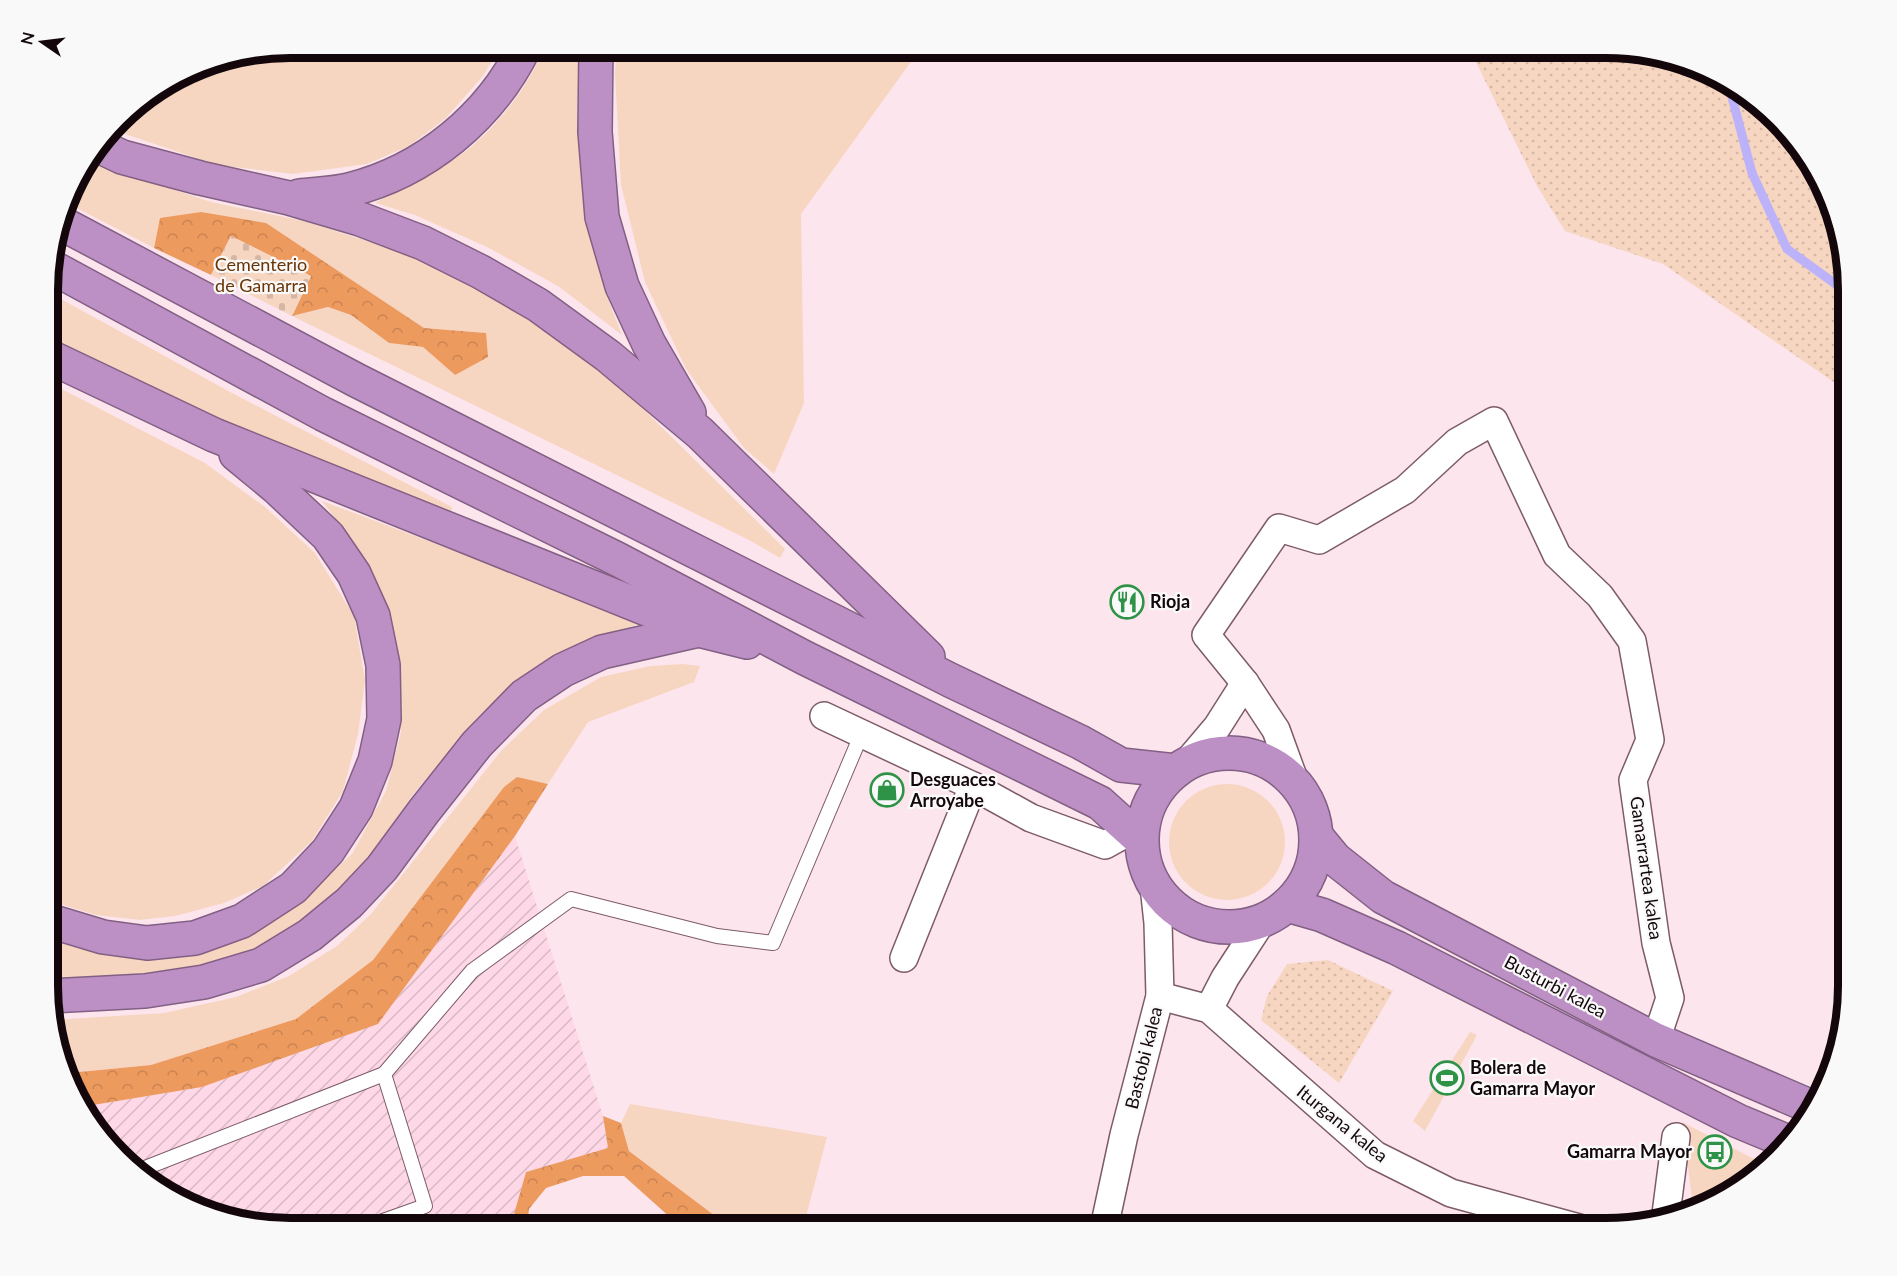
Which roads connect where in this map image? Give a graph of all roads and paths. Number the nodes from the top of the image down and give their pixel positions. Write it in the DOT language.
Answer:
graph roads {
  1 [pos="518,59"];
  2 [pos="596,59"];
  3 [pos="106,149"];
  4 [pos="289,198"];
  5 [pos="67,226"];
  6 [pos="59,271"];
  7 [pos="58,361"];
  8 [pos="700,433"];
  9 [pos="214,435"];
  10 [pos="699,630"];
  11 [pos="805,658"];
  12 [pos="950,680"];
  13 [pos="1245,683"];
  14 [pos="824,716"];
  15 [pos="862,733"];
  16 [pos="1180,768"];
  17 [pos="1296,785"];
  18 [pos="973,786"];
  19 [pos="1137,835"];
  20 [pos="1316,836"];
  21 [pos="1154,886"];
  22 [pos="1275,913"];
  23 [pos="58,923"];
  24 [pos="904,958"];
  25 [pos="59,996"];
  26 [pos="1160,996"];
  27 [pos="1209,1009"];
  28 [pos="1660,1027"];
  29 [pos="384,1074"];
  30 [pos="1806,1104"];
  31 [pos="1676,1137"];
  32 [pos="1781,1139"];
  33 [pos="146,1168"];
  34 [pos="1667,1210"];
  35 [pos="391,1218"];
  36 [pos="1106,1218"];
  37 [pos="1545,1218"];
  1 -- 4 [label="highway"];
  2 -- 8 [label="highway"];
  3 -- 4 [label="highway"];
  4 -- 8 [label="highway"];
  5 -- 12 [label="highway"];
  6 -- 11 [label="highway"];
  7 -- 9 [label="highway"];
  8 -- 12 [label="highway"];
  9 -- 10 [label="highway"];
  9 -- 23 [label="highway"];
  10 -- 11 [label="highway"];
  10 -- 25 [label="highway"];
  11 -- 19 [label="highway"];
  12 -- 16 [label="highway"];
  13 -- 16 [label="street"];
  13 -- 17 [label="street, Gamarrartea kalea"];
  13 -- 28 [label="street, Gamarrartea kalea"];
  14 -- 15 [label="street"];
  15 -- 18 [label="street"];
  15 -- 29 [label="lane"];
  16 -- 17 [label="highway"];
  16 -- 19 [label="highway"];
  17 -- 20 [label="highway"];
  18 -- 19 [label="street"];
  18 -- 24 [label="street"];
  19 -- 21 [label="highway"];
  20 -- 22 [label="highway"];
  20 -- 28 [label="highway, Busturbi kalea"];
  21 -- 22 [label="highway"];
  21 -- 26 [label="street, Bastobi kalea"];
  22 -- 27 [label="street"];
  22 -- 32 [label="highway, Busturbi kalea"];
  26 -- 27 [label="street, Iturgana kalea"];
  26 -- 36 [label="street, Bastobi kalea"];
  27 -- 37 [label="street, Iturgana kalea"];
  28 -- 30 [label="highway, Busturbi kalea"];
  29 -- 33 [label="lane"];
  29 -- 35 [label="lane"];
  31 -- 34 [label="street"];
}
